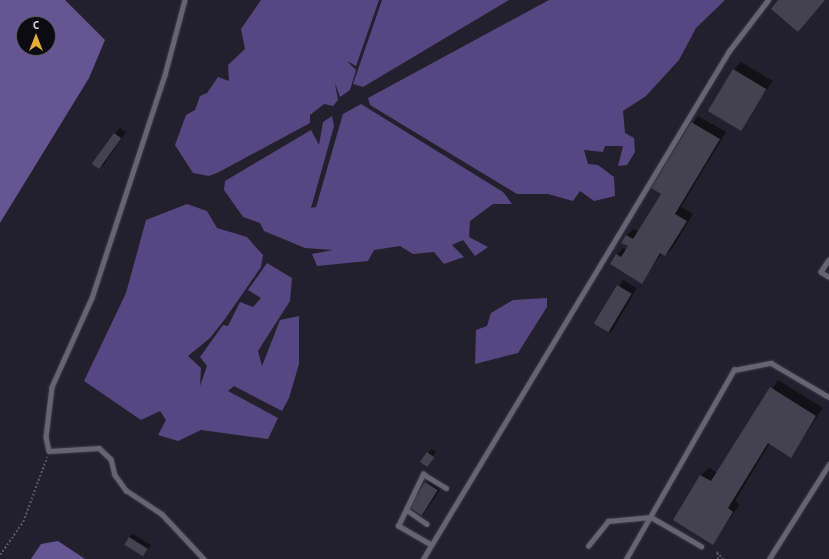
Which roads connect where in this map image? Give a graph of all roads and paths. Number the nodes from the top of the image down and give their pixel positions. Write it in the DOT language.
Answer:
graph roads {
  1 [pos="185,0"];
  2 [pos="768,0"];
  3 [pos="829,260"];
  4 [pos="829,277"];
  5 [pos="829,397"];
  6 [pos="49,452"];
  7 [pos="829,464"];
  8 [pos="446,488"];
  9 [pos="406,510"];
  10 [pos="652,517"];
  11 [pos="427,524"];
  12 [pos="431,545"];
  13 [pos="588,546"];
  14 [pos="701,546"];
  15 [pos="0,555"];
  16 [pos="204,559"];
  17 [pos="423,559"];
  18 [pos="626,559"];
  19 [pos="718,559"];
  20 [pos="723,559"];
  21 [pos="769,559"];
  1 -- 6 [label="lane"];
  2 -- 12 [label="lane"];
  3 -- 4 [label="lane"];
  5 -- 10 [label="lane"];
  6 -- 15 [label="path"];
  6 -- 16 [label="lane"];
  7 -- 21 [label="lane"];
  8 -- 9 [label="lane"];
  9 -- 11 [label="lane"];
  9 -- 12 [label="lane"];
  10 -- 13 [label="lane"];
  10 -- 14 [label="lane"];
  10 -- 18 [label="lane"];
  12 -- 17 [label="lane"];
  19 -- 20 [label="path"];
}
